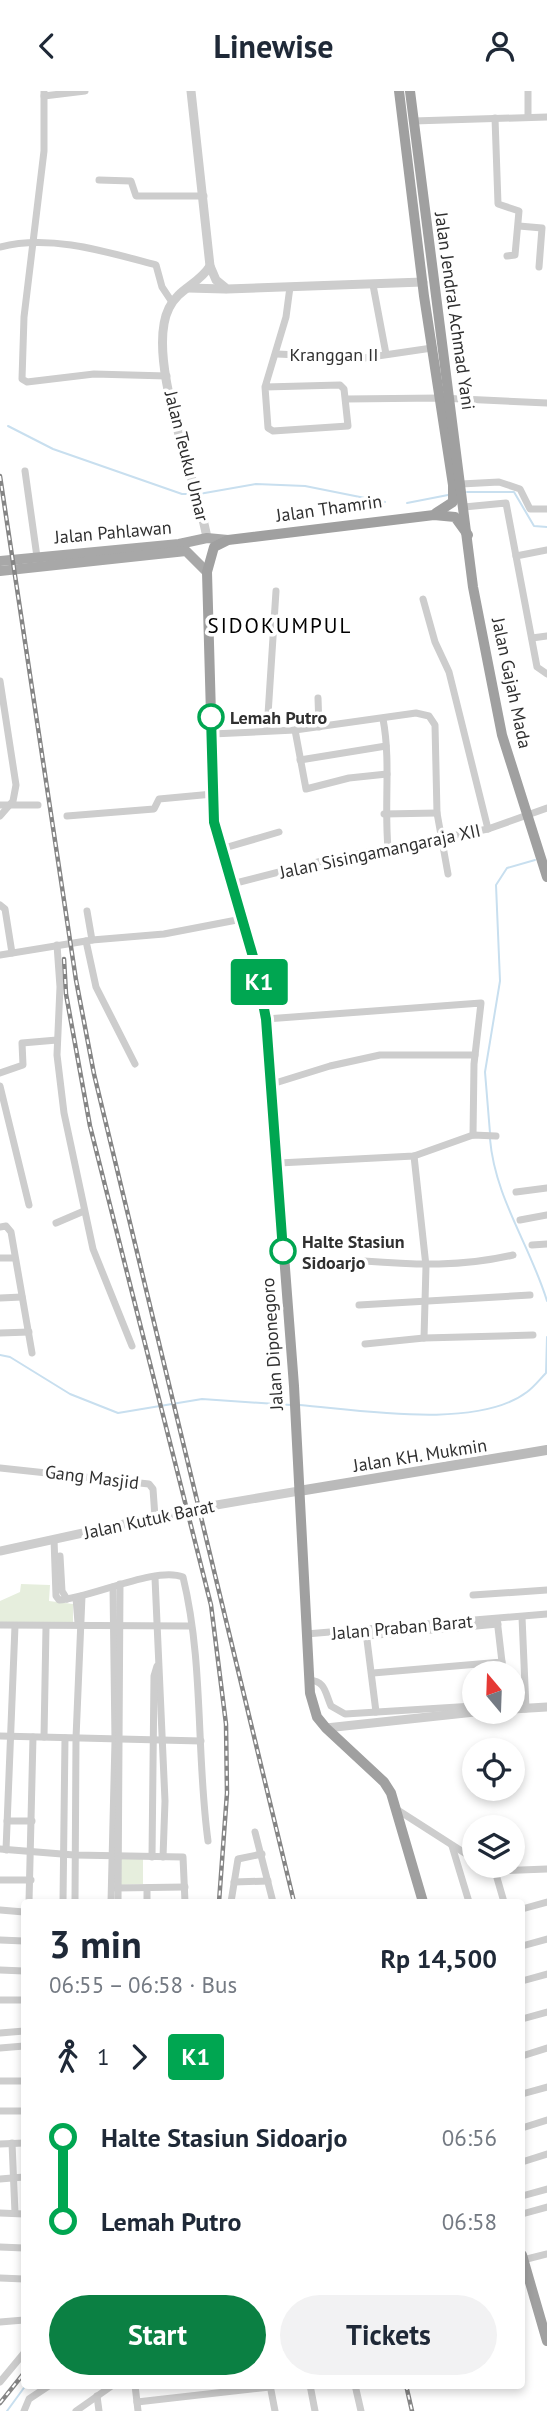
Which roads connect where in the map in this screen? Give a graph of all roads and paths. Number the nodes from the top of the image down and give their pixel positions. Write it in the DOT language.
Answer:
graph roads {
  1 [pos="85,91"];
  2 [pos="191,91"];
  3 [pos="399,91"];
  4 [pos="410,91"];
  5 [pos="528,91"];
  6 [pos="44,93"];
  7 [pos="528,117"];
  8 [pos="547,117"];
  9 [pos="495,118"];
  10 [pos="413,121"];
  11 [pos="99,180"];
  12 [pos="204,196"];
  13 [pos="519,226"];
  14 [pos="33,244"];
  15 [pos="0,247"];
  16 [pos="507,256"];
  17 [pos="542,262"];
  18 [pos="210,266"];
  19 [pos="423,282"];
  20 [pos="373,285"];
  21 [pos="290,287"];
  22 [pos="188,288"];
  23 [pos="227,289"];
  24 [pos="172,302"];
  25 [pos="432,348"];
  26 [pos="277,354"];
  27 [pos="386,354"];
  28 [pos="167,376"];
  29 [pos="265,387"];
  30 [pos="445,398"];
  31 [pos="346,399"];
  32 [pos="547,403"];
  33 [pos="25,471"];
  34 [pos="461,493"];
  35 [pos="547,509"];
  36 [pos="434,515"];
  37 [pos="468,535"];
  38 [pos="207,538"];
  39 [pos="228,540"];
  40 [pos="547,550"];
  41 [pos="180,551"];
  42 [pos="516,556"];
  43 [pos="37,557"];
  44 [pos="0,561"];
  45 [pos="0,571"];
  46 [pos="207,572"];
  47 [pos="276,591"];
  48 [pos="423,599"];
  49 [pos="547,636"];
  50 [pos="532,638"];
  51 [pos="547,674"];
  52 [pos="0,681"];
  53 [pos="318,698"];
  54 [pos="383,719"];
  55 [pos="319,727"];
  56 [pos="267,730"];
  57 [pos="295,730"];
  58 [pos="212,734"];
  59 [pos="386,746"];
  60 [pos="300,759"];
  61 [pos="387,774"];
  62 [pos="213,794"];
  63 [pos="16,804"];
  64 [pos="0,805"];
  65 [pos="38,805"];
  66 [pos="547,808"];
  67 [pos="437,813"];
  68 [pos="384,814"];
  69 [pos="527,814"];
  70 [pos="0,816"];
  71 [pos="67,817"];
  72 [pos="488,829"];
  73 [pos="279,832"];
  74 [pos="442,838"];
  75 [pos="388,848"];
  76 [pos="221,849"];
  77 [pos="546,873"];
  78 [pos="448,874"];
  79 [pos="232,884"];
  80 [pos="0,905"];
  81 [pos="87,911"];
  82 [pos="242,919"];
  83 [pos="89,940"];
  84 [pos="57,945"];
  85 [pos="12,953"];
  86 [pos="0,954"];
  87 [pos="266,1019"];
  88 [pos="57,1040"];
  89 [pos="475,1055"];
  90 [pos="135,1064"];
  91 [pos="0,1075"];
  92 [pos="272,1084"];
  93 [pos="1,1086"];
  94 [pos="474,1135"];
  95 [pos="496,1136"];
  96 [pos="414,1156"];
  97 [pos="279,1163"];
  98 [pos="547,1188"];
  99 [pos="516,1192"];
  100 [pos="29,1205"];
  101 [pos="84,1211"];
  102 [pos="547,1215"];
  103 [pos="520,1220"];
  104 [pos="56,1223"];
  105 [pos="0,1227"];
  106 [pos="547,1244"];
  107 [pos="532,1245"];
  108 [pos="513,1255"];
  109 [pos="0,1258"];
  110 [pos="14,1258"];
  111 [pos="364,1261"];
  112 [pos="426,1266"];
  113 [pos="530,1295"];
  114 [pos="22,1297"];
  115 [pos="0,1298"];
  116 [pos="425,1303"];
  117 [pos="359,1305"];
  118 [pos="29,1332"];
  119 [pos="0,1333"];
  120 [pos="533,1335"];
  121 [pos="424,1338"];
  122 [pos="365,1344"];
  123 [pos="132,1346"];
  124 [pos="32,1353"];
  125 [pos="547,1450"];
  126 [pos="0,1468"];
  127 [pos="299,1491"];
  128 [pos="155,1517"];
  129 [pos="57,1539"];
  130 [pos="0,1551"];
  131 [pos="155,1578"];
  132 [pos="116,1586"];
  133 [pos="547,1590"];
  134 [pos="473,1595"];
  135 [pos="79,1597"];
  136 [pos="547,1615"];
  137 [pos="522,1617"];
  138 [pos="498,1621"];
  139 [pos="0,1625"];
  140 [pos="15,1626"];
  141 [pos="191,1626"];
  142 [pos="46,1627"];
  143 [pos="118,1627"];
  144 [pos="155,1627"];
  145 [pos="80,1628"];
  146 [pos="306,1634"];
  147 [pos="366,1634"];
  148 [pos="502,1661"];
  149 [pos="462,1665"];
  150 [pos="373,1673"];
  151 [pos="309,1680"];
  152 [pos="462,1707"];
  153 [pos="547,1707"];
  154 [pos="526,1709"];
  155 [pos="376,1712"];
  156 [pos="462,1713"];
  157 [pos="326,1728"];
  158 [pos="0,1736"];
  159 [pos="10,1736"];
  160 [pos="33,1737"];
  161 [pos="44,1737"];
  162 [pos="65,1738"];
  163 [pos="76,1738"];
  164 [pos="118,1741"];
  165 [pos="201,1741"];
  166 [pos="157,1742"];
  167 [pos="64,1801"];
  168 [pos="75,1801"];
  169 [pos="165,1801"];
  170 [pos="153,1802"];
  171 [pos="396,1809"];
  172 [pos="7,1821"];
  173 [pos="32,1821"];
  174 [pos="255,1832"];
  175 [pos="208,1840"];
  176 [pos="452,1846"];
  177 [pos="3,1849"];
  178 [pos="30,1852"];
  179 [pos="462,1852"];
  180 [pos="64,1854"];
  181 [pos="262,1854"];
  182 [pos="74,1855"];
  183 [pos="114,1856"];
  184 [pos="152,1857"];
  185 [pos="163,1857"];
  186 [pos="525,1870"];
  187 [pos="547,1870"];
  188 [pos="497,1878"];
  189 [pos="0,1880"];
  190 [pos="31,1881"];
  191 [pos="268,1881"];
  192 [pos="234,1882"];
  193 [pos="185,1887"];
  194 [pos="114,1888"];
  195 [pos="147,1888"];
  196 [pos="29,1899"];
  197 [pos="63,1899"];
  198 [pos="75,1899"];
  199 [pos="112,1899"];
  200 [pos="117,1899"];
  201 [pos="147,1899"];
  202 [pos="185,1899"];
  203 [pos="232,1899"];
  204 [pos="272,1899"];
  205 [pos="422,1899"];
  206 [pos="469,1899"];
  207 [pos="503,1899"];
  208 [pos="547,1902"];
  209 [pos="525,1908"];
  210 [pos="0,1910"];
  211 [pos="21,1912"];
  212 [pos="547,1939"];
  213 [pos="0,1940"];
  214 [pos="21,1941"];
  215 [pos="525,1945"];
  216 [pos="0,1970"];
  217 [pos="21,1971"];
  218 [pos="547,1974"];
  219 [pos="525,1980"];
  220 [pos="0,2000"];
  221 [pos="21,2000"];
  222 [pos="547,2012"];
  223 [pos="525,2018"];
  224 [pos="21,2031"];
  225 [pos="0,2033"];
  226 [pos="21,2046"];
  227 [pos="0,2048"];
  228 [pos="547,2048"];
  229 [pos="525,2055"];
  230 [pos="0,2081"];
  231 [pos="21,2081"];
  232 [pos="547,2087"];
  233 [pos="525,2093"];
  234 [pos="0,2111"];
  235 [pos="21,2112"];
  236 [pos="547,2120"];
  237 [pos="525,2127"];
  238 [pos="12,2143"];
  239 [pos="21,2143"];
  240 [pos="0,2144"];
  241 [pos="547,2154"];
  242 [pos="525,2161"];
  243 [pos="21,2177"];
  244 [pos="14,2178"];
  245 [pos="0,2179"];
  246 [pos="547,2189"];
  247 [pos="525,2195"];
  248 [pos="547,2207"];
  249 [pos="0,2213"];
  250 [pos="15,2213"];
  251 [pos="525,2213"];
  252 [pos="21,2214"];
  253 [pos="0,2247"];
  254 [pos="21,2248"];
  255 [pos="547,2254"];
  256 [pos="525,2257"];
  257 [pos="525,2267"];
  258 [pos="0,2278"];
  259 [pos="21,2279"];
  260 [pos="21,2320"];
  261 [pos="0,2322"];
  262 [pos="547,2341"];
  263 [pos="21,2357"];
  264 [pos="0,2382"];
  265 [pos="44,2389"];
  266 [pos="107,2389"];
  267 [pos="135,2389"];
  268 [pos="245,2389"];
  269 [pos="271,2389"];
  270 [pos="311,2389"];
  271 [pos="356,2389"];
  272 [pos="97,2396"];
  273 [pos="137,2402"];
  274 [pos="24,2411"];
  275 [pos="76,2411"];
  276 [pos="99,2411"];
  277 [pos="138,2411"];
  278 [pos="275,2411"];
  279 [pos="316,2411"];
  280 [pos="361,2411"];
  1 -- 6 [label="street"];
  2 -- 12 [label="street"];
  3 -- 19 [label="highway, Jalan Jendral Achmad Yani"];
  4 -- 10 [label="highway, Jalan Jendral Achmad Yani"];
  5 -- 7 [label="street"];
  6 -- 14 [label="street"];
  7 -- 8 [label="street"];
  7 -- 9 [label="street"];
  9 -- 10 [label="street"];
  9 -- 13 [label="street"];
  10 -- 30 [label="highway, Jalan Jendral Achmad Yani"];
  11 -- 12 [label="street"];
  12 -- 18 [label="street"];
  13 -- 16 [label="street"];
  13 -- 17 [label="street"];
  14 -- 15 [label="street"];
  14 -- 24 [label="street"];
  14 -- 28 [label="street"];
  18 -- 22 [label="street"];
  18 -- 23 [label="street"];
  19 -- 20 [label="street"];
  19 -- 25 [label="highway, Jalan Jendral Achmad Yani"];
  20 -- 21 [label="street"];
  20 -- 27 [label="street"];
  21 -- 23 [label="street"];
  21 -- 26 [label="street"];
  22 -- 23 [label="street"];
  22 -- 24 [label="street"];
  24 -- 28 [label="street, Jalan Teuku Umar"];
  25 -- 27 [label="street, Kranggan II"];
  25 -- 30 [label="highway, Jalan Jendral Achmad Yani"];
  26 -- 27 [label="street, Kranggan II"];
  26 -- 29 [label="street"];
  28 -- 38 [label="street, Jalan Teuku Umar"];
  29 -- 31 [label="street"];
  29 -- 31 [label="street"];
  30 -- 31 [label="street"];
  30 -- 32 [label="street"];
  30 -- 34 [label="highway, Jalan Jendral Achmad Yani"];
  33 -- 43 [label="street"];
  34 -- 35 [label="street"];
  34 -- 36 [label="highway, Jalan Jendral Achmad Yani"];
  34 -- 37 [label="highway, Jalan Jendral Achmad Yani"];
  34 -- 42 [label="street"];
  36 -- 37 [label="highway"];
  36 -- 39 [label="highway, Jalan Thamrin"];
  37 -- 69 [label="highway, Jalan Gajah Mada"];
  38 -- 39 [label="main road, Jalan Pahlawan"];
  38 -- 41 [label="main road"];
  38 -- 43 [label="main road, Jalan Pahlawan"];
  39 -- 46 [label="highway"];
  40 -- 42 [label="street"];
  41 -- 45 [label="main road, Jalan Pahlawan"];
  41 -- 46 [label="main road, Jalan Pahlawan"];
  42 -- 50 [label="street"];
  43 -- 44 [label="main road, Jalan Pahlawan"];
  46 -- 58 [label="highway, Jalan Diponegoro"];
  47 -- 56 [label="street"];
  48 -- 72 [label="street"];
  49 -- 50 [label="street"];
  50 -- 51 [label="street"];
  52 -- 63 [label="street"];
  53 -- 55 [label="street"];
  54 -- 55 [label="street"];
  54 -- 59 [label="street"];
  54 -- 67 [label="street"];
  55 -- 57 [label="street"];
  56 -- 57 [label="street"];
  56 -- 58 [label="street"];
  57 -- 60 [label="street"];
  58 -- 62 [label="highway, Jalan Diponegoro"];
  59 -- 60 [label="street"];
  59 -- 61 [label="street"];
  60 -- 61 [label="street"];
  61 -- 68 [label="street"];
  62 -- 71 [label="street"];
  62 -- 76 [label="highway, Jalan Diponegoro"];
  63 -- 64 [label="street"];
  63 -- 65 [label="street"];
  63 -- 70 [label="street"];
  66 -- 69 [label="street, Jalan Sisingamangaraja XII"];
  67 -- 68 [label="street"];
  67 -- 74 [label="street"];
  68 -- 75 [label="street"];
  69 -- 72 [label="street, Jalan Sisingamangaraja XII"];
  69 -- 77 [label="highway, Jalan Gajah Mada"];
  72 -- 74 [label="street, Jalan Sisingamangaraja XII"];
  73 -- 76 [label="street"];
  74 -- 75 [label="street, Jalan Sisingamangaraja XII"];
  74 -- 78 [label="street"];
  75 -- 79 [label="street, Jalan Sisingamangaraja XII"];
  76 -- 79 [label="highway, Jalan Diponegoro"];
  79 -- 82 [label="highway, Jalan Diponegoro"];
  80 -- 85 [label="street"];
  81 -- 83 [label="street"];
  82 -- 83 [label="street"];
  82 -- 87 [label="highway, Jalan Diponegoro"];
  83 -- 84 [label="street"];
  83 -- 90 [label="street"];
  84 -- 85 [label="street"];
  84 -- 88 [label="street"];
  85 -- 86 [label="street"];
  87 -- 89 [label="street"];
  87 -- 92 [label="highway, Jalan Diponegoro"];
  88 -- 91 [label="street"];
  88 -- 101 [label="street"];
  89 -- 92 [label="street"];
  89 -- 94 [label="street"];
  91 -- 93 [label="street"];
  92 -- 97 [label="highway, Jalan Diponegoro"];
  93 -- 100 [label="street"];
  94 -- 95 [label="street"];
  94 -- 96 [label="street"];
  96 -- 97 [label="street"];
  96 -- 112 [label="street"];
  97 -- 127 [label="highway, Jalan Diponegoro"];
  98 -- 99 [label="street"];
  101 -- 104 [label="street"];
  101 -- 123 [label="street"];
  102 -- 103 [label="street"];
  105 -- 110 [label="street"];
  106 -- 107 [label="street"];
  108 -- 112 [label="street"];
  109 -- 110 [label="street"];
  110 -- 114 [label="street"];
  111 -- 112 [label="street"];
  112 -- 116 [label="street"];
  113 -- 116 [label="street"];
  114 -- 115 [label="street"];
  114 -- 118 [label="street"];
  116 -- 117 [label="street"];
  116 -- 121 [label="street"];
  118 -- 119 [label="street"];
  118 -- 124 [label="street"];
  120 -- 121 [label="street"];
  121 -- 122 [label="street"];
  125 -- 127 [label="main road, Jalan KH. Mukmin"];
  126 -- 128 [label="street, Gang Masjid"];
  127 -- 128 [label="street, Jalan Kutuk Barat"];
  127 -- 146 [label="highway, Jalan Diponegoro"];
  128 -- 129 [label="street, Jalan Kutuk Barat"];
  129 -- 130 [label="street, Jalan Kutuk Barat"];
  129 -- 135 [label="street"];
  131 -- 132 [label="street"];
  131 -- 141 [label="street"];
  131 -- 144 [label="street"];
  132 -- 135 [label="street"];
  132 -- 143 [label="street"];
  133 -- 134 [label="street"];
  135 -- 145 [label="street"];
  136 -- 137 [label="street, Jalan Praban Barat"];
  137 -- 138 [label="street, Jalan Praban Barat"];
  137 -- 154 [label="street"];
  138 -- 147 [label="street, Jalan Praban Barat"];
  138 -- 148 [label="street"];
  139 -- 140 [label="street"];
  140 -- 142 [label="street"];
  140 -- 159 [label="street"];
  141 -- 144 [label="street"];
  141 -- 165 [label="street"];
  142 -- 145 [label="street"];
  142 -- 161 [label="street"];
  143 -- 144 [label="street"];
  143 -- 145 [label="street"];
  143 -- 164 [label="street"];
  144 -- 166 [label="street"];
  145 -- 163 [label="street"];
  146 -- 147 [label="street, Jalan Praban Barat"];
  146 -- 151 [label="highway, Jalan Diponegoro"];
  147 -- 150 [label="street"];
  149 -- 150 [label="street"];
  150 -- 155 [label="street"];
  151 -- 155 [label="street"];
  151 -- 157 [label="highway, Jalan Diponegoro"];
  152 -- 155 [label="street"];
  153 -- 154 [label="street"];
  156 -- 157 [label="street"];
  157 -- 171 [label="highway"];
  158 -- 159 [label="street"];
  159 -- 160 [label="street"];
  159 -- 172 [label="street"];
  160 -- 161 [label="street"];
  160 -- 173 [label="street"];
  161 -- 162 [label="street"];
  162 -- 163 [label="street"];
  162 -- 167 [label="street"];
  163 -- 164 [label="street"];
  163 -- 168 [label="street"];
  164 -- 166 [label="street"];
  164 -- 183 [label="street"];
  165 -- 166 [label="street"];
  165 -- 175 [label="street"];
  166 -- 169 [label="street"];
  166 -- 170 [label="street"];
  167 -- 168 [label="street"];
  167 -- 180 [label="street"];
  168 -- 182 [label="street"];
  169 -- 170 [label="street"];
  169 -- 185 [label="street"];
  170 -- 184 [label="street"];
  171 -- 176 [label="street"];
  171 -- 205 [label="highway"];
  172 -- 173 [label="street"];
  172 -- 177 [label="street"];
  173 -- 178 [label="street"];
  174 -- 181 [label="street"];
  176 -- 179 [label="street"];
  176 -- 206 [label="street"];
  177 -- 178 [label="street"];
  178 -- 180 [label="street"];
  178 -- 190 [label="street"];
  180 -- 182 [label="street"];
  180 -- 197 [label="street"];
  181 -- 191 [label="street"];
  181 -- 192 [label="street"];
  182 -- 183 [label="street"];
  182 -- 198 [label="street"];
  183 -- 184 [label="street"];
  183 -- 194 [label="street"];
  184 -- 185 [label="street"];
  185 -- 193 [label="street"];
  186 -- 187 [label="street"];
  188 -- 207 [label="street"];
  189 -- 190 [label="street"];
  190 -- 196 [label="street"];
  191 -- 192 [label="street"];
  191 -- 204 [label="street"];
  192 -- 203 [label="street"];
  193 -- 195 [label="street"];
  193 -- 202 [label="street"];
  194 -- 195 [label="street"];
  194 -- 199 [label="street"];
  194 -- 200 [label="street"];
  195 -- 201 [label="street"];
  208 -- 209 [label="street"];
  210 -- 211 [label="street"];
  212 -- 215 [label="street"];
  213 -- 214 [label="street"];
  216 -- 217 [label="street"];
  218 -- 219 [label="street"];
  220 -- 221 [label="street"];
  222 -- 223 [label="street"];
  224 -- 225 [label="street"];
  226 -- 227 [label="street"];
  228 -- 229 [label="street"];
  230 -- 231 [label="street"];
  232 -- 233 [label="street"];
  234 -- 235 [label="street"];
  236 -- 237 [label="street"];
  238 -- 239 [label="street"];
  238 -- 240 [label="street"];
  238 -- 244 [label="street"];
  241 -- 242 [label="street"];
  243 -- 244 [label="street"];
  244 -- 245 [label="street"];
  244 -- 250 [label="street"];
  246 -- 247 [label="street"];
  248 -- 251 [label="street"];
  249 -- 250 [label="street"];
  250 -- 252 [label="street"];
  253 -- 254 [label="street"];
  255 -- 256 [label="street"];
  257 -- 262 [label="highway"];
  258 -- 259 [label="street"];
  260 -- 261 [label="street"];
  263 -- 264 [label="street"];
  265 -- 274 [label="street"];
  266 -- 272 [label="street"];
  267 -- 273 [label="street"];
  268 -- 273 [label="street"];
  269 -- 278 [label="street"];
  270 -- 279 [label="street"];
  271 -- 280 [label="street"];
  272 -- 275 [label="street"];
  272 -- 276 [label="street"];
  273 -- 277 [label="street"];
}
